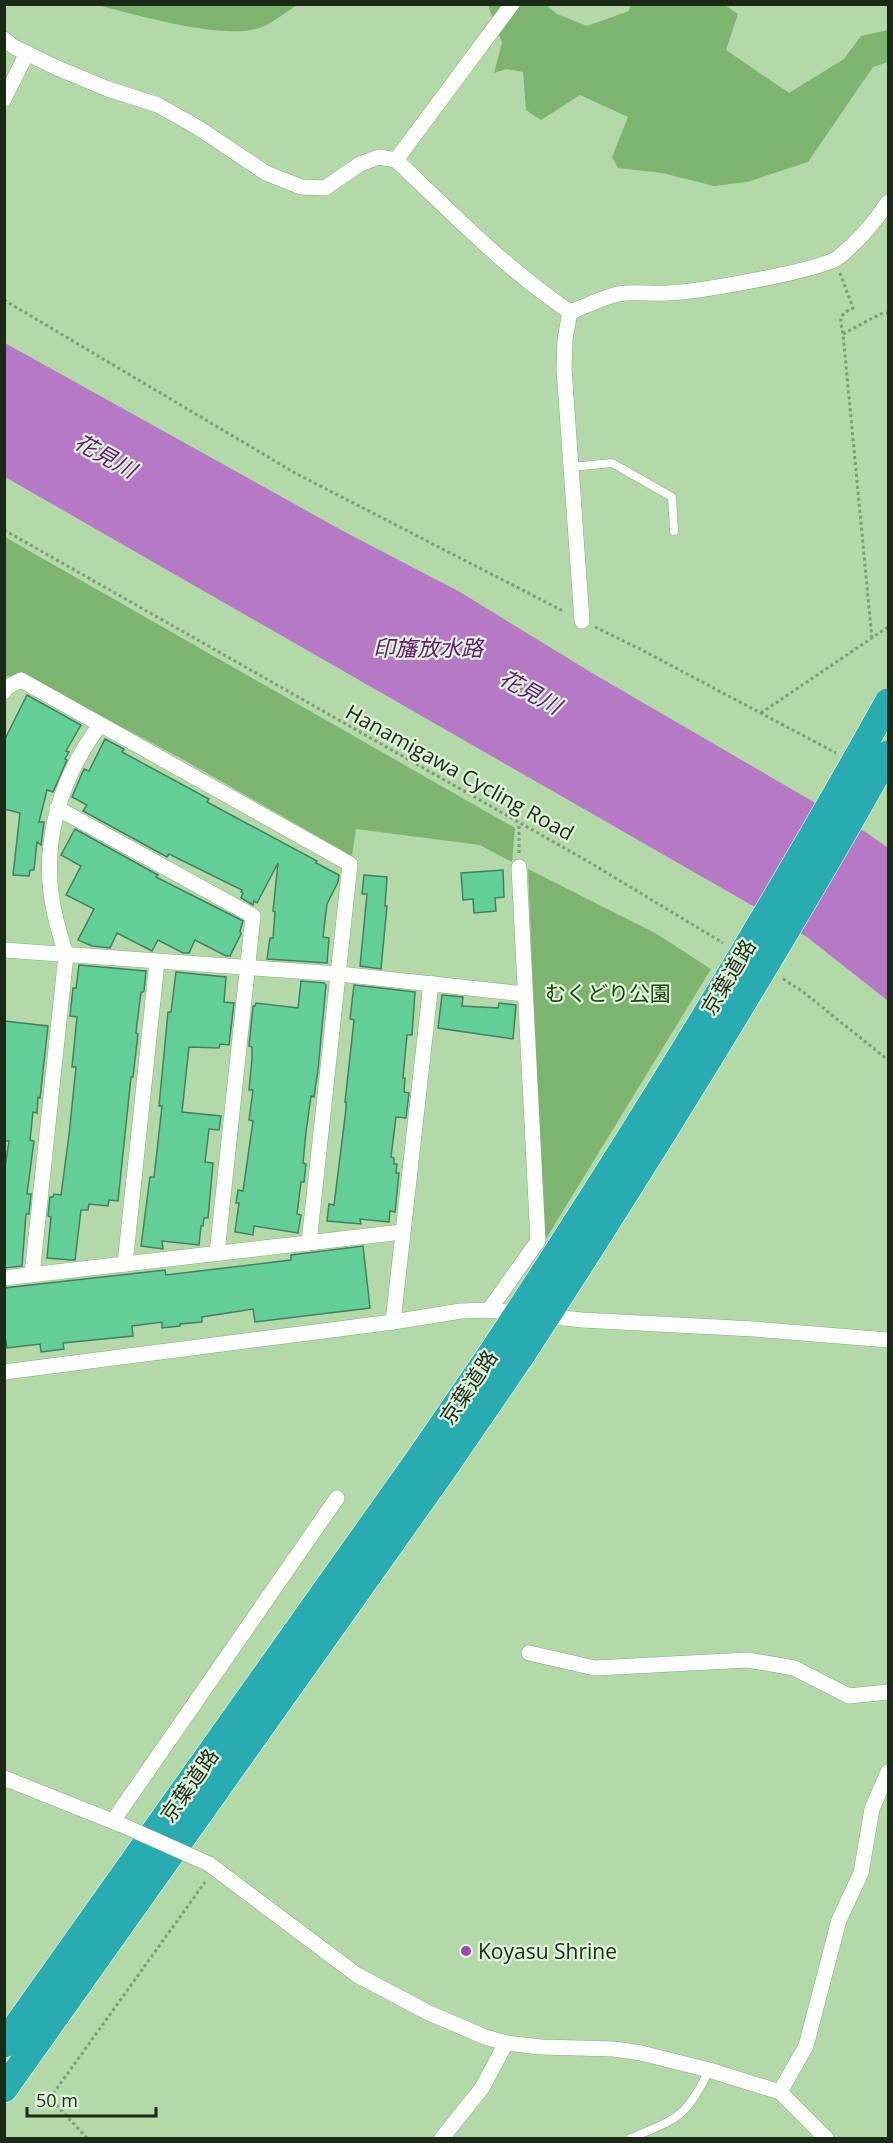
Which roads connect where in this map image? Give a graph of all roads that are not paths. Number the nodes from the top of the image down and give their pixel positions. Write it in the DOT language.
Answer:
graph roads {
  1 [pos="512,4"];
  2 [pos="4,39"];
  3 [pos="27,53"];
  4 [pos="4,99"];
  5 [pos="396,160"];
  6 [pos="888,202"];
  7 [pos="570,312"];
  8 [pos="571,466"];
  9 [pos="674,531"];
  10 [pos="582,621"];
  11 [pos="4,692"];
  12 [pos="887,704"];
  13 [pos="100,725"];
  14 [pos="888,754"];
  15 [pos="57,808"];
  16 [pos="519,867"];
  17 [pos="4,950"];
  18 [pos="66,955"];
  19 [pos="157,962"];
  20 [pos="248,967"];
  21 [pos="339,974"];
  22 [pos="431,983"];
  23 [pos="525,994"];
  24 [pos="402,1232"];
  25 [pos="309,1243"];
  26 [pos="217,1253"];
  27 [pos="125,1264"];
  28 [pos="32,1275"];
  29 [pos="4,1278"];
  30 [pos="489,1310"];
  31 [pos="393,1322"];
  32 [pos="888,1340"];
  33 [pos="510,1349"];
  34 [pos="4,1372"];
  35 [pos="337,1498"];
  36 [pos="529,1653"];
  37 [pos="888,1692"];
  38 [pos="888,1772"];
  39 [pos="4,1778"];
  40 [pos="117,1823"];
  41 [pos="506,2043"];
  42 [pos="4,2044"];
  43 [pos="709,2070"];
  44 [pos="4,2089"];
  45 [pos="780,2092"];
  46 [pos="644,2136"];
  47 [pos="442,2139"];
  48 [pos="631,2139"];
  49 [pos="826,2139"];
  1 -- 5 [label="street"];
  2 -- 3 [label="street"];
  3 -- 4 [label="street"];
  3 -- 5 [label="street"];
  5 -- 7 [label="street"];
  6 -- 7 [label="street"];
  7 -- 8 [label="street"];
  8 -- 9 [label="lane"];
  8 -- 10 [label="street"];
  11 -- 13 [label="street"];
  12 -- 33 [label="highway, 京葉道路, bridge"];
  13 -- 15 [label="street"];
  13 -- 21 [label="street"];
  14 -- 33 [label="highway, 京葉道路, bridge"];
  15 -- 18 [label="street"];
  15 -- 20 [label="street"];
  16 -- 23 [label="street"];
  17 -- 18 [label="street"];
  18 -- 19 [label="street"];
  18 -- 28 [label="street"];
  19 -- 20 [label="street"];
  19 -- 27 [label="street"];
  20 -- 21 [label="street"];
  20 -- 26 [label="street"];
  21 -- 22 [label="street"];
  21 -- 25 [label="street"];
  22 -- 23 [label="street"];
  22 -- 24 [label="street"];
  23 -- 30 [label="street"];
  24 -- 25 [label="street"];
  24 -- 31 [label="street"];
  25 -- 26 [label="street"];
  26 -- 27 [label="street"];
  27 -- 28 [label="street"];
  28 -- 29 [label="street"];
  30 -- 31 [label="street"];
  30 -- 32 [label="street"];
  31 -- 34 [label="street"];
  33 -- 42 [label="highway, 京葉道路"];
  33 -- 44 [label="highway, 京葉道路"];
  35 -- 40 [label="street"];
  36 -- 37 [label="street"];
  38 -- 45 [label="street"];
  39 -- 40 [label="street"];
  40 -- 41 [label="street, bridge"];
  41 -- 43 [label="street"];
  41 -- 47 [label="street"];
  43 -- 45 [label="street"];
  43 -- 46 [label="lane"];
  45 -- 49 [label="street"];
  46 -- 48 [label="lane"];
}
